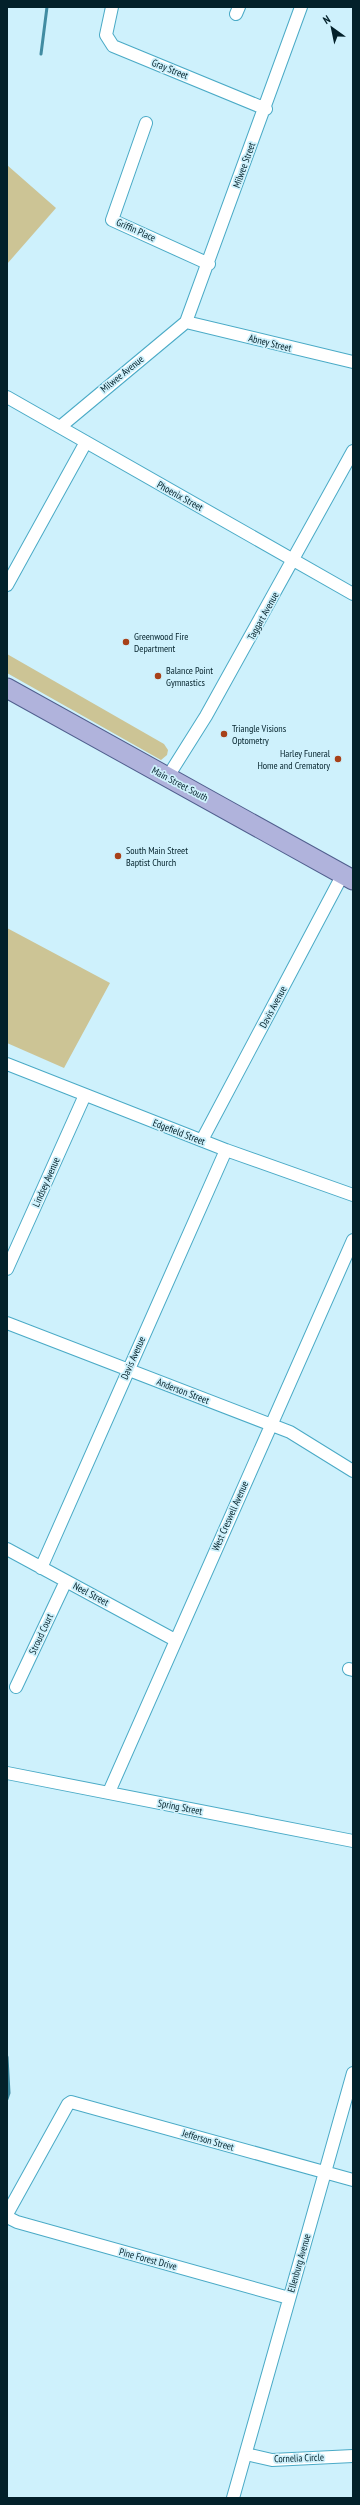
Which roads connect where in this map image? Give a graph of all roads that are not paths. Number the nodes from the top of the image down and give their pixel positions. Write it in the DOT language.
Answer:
graph roads {
  1 [pos="112,7"];
  2 [pos="302,7"];
  3 [pos="266,108"];
  4 [pos="146,123"];
  5 [pos="208,264"];
  6 [pos="186,322"];
  7 [pos="353,362"];
  8 [pos="7,398"];
  9 [pos="60,427"];
  10 [pos="86,442"];
  11 [pos="353,451"];
  12 [pos="293,560"];
  13 [pos="7,585"];
  14 [pos="353,594"];
  15 [pos="7,688"];
  16 [pos="166,778"];
  17 [pos="348,877"];
  18 [pos="7,1064"];
  19 [pos="85,1095"];
  20 [pos="202,1140"];
  21 [pos="226,1150"];
  22 [pos="353,1195"];
  23 [pos="353,1240"];
  24 [pos="7,1269"];
  25 [pos="7,1323"];
  26 [pos="128,1370"];
  27 [pos="271,1424"];
  28 [pos="353,1471"];
  29 [pos="7,1549"];
  30 [pos="41,1568"];
  31 [pos="66,1581"];
  32 [pos="175,1640"];
  33 [pos="16,1687"];
  34 [pos="7,1773"];
  35 [pos="109,1792"];
  36 [pos="353,1842"];
  37 [pos="353,2073"];
  38 [pos="65,2109"];
  39 [pos="325,2173"];
  40 [pos="353,2180"];
  41 [pos="7,2216"];
  42 [pos="289,2298"];
  43 [pos="246,2454"];
  44 [pos="353,2456"];
  45 [pos="233,2498"];
  1 -- 3 [label="street, Gray Street"];
  2 -- 3 [label="street, Milwee Street"];
  3 -- 5 [label="street, Milwee Street"];
  4 -- 5 [label="street, Griffin Place"];
  5 -- 6 [label="street, Milwee Street"];
  6 -- 7 [label="street, Abney Street"];
  6 -- 9 [label="street, Milwee Avenue"];
  8 -- 9 [label="street, Phoenix Street"];
  9 -- 10 [label="street, Phoenix Street"];
  10 -- 12 [label="street, Phoenix Street"];
  10 -- 13 [label="street"];
  11 -- 12 [label="street, Taggart Avenue"];
  12 -- 14 [label="street, Phoenix Street"];
  12 -- 16 [label="street, Taggart Avenue"];
  15 -- 16 [label="main road, Main Street South"];
  16 -- 17 [label="main road, Main Street South"];
  17 -- 20 [label="street, Davis Avenue"];
  18 -- 19 [label="street, Edgefield Street"];
  19 -- 20 [label="street, Edgefield Street"];
  19 -- 24 [label="street, Lindsey Avenue"];
  20 -- 21 [label="street, Edgefield Street"];
  21 -- 22 [label="street, Edgefield Street"];
  21 -- 26 [label="street, Davis Avenue"];
  23 -- 27 [label="street, West Creswell Avenue"];
  25 -- 26 [label="street, Anderson Street"];
  26 -- 27 [label="street, Anderson Street"];
  26 -- 30 [label="street, Davis Avenue"];
  27 -- 28 [label="street, Anderson Street"];
  27 -- 32 [label="street, West Creswell Avenue"];
  29 -- 30 [label="street, Neel Street"];
  30 -- 31 [label="street, Neel Street"];
  31 -- 32 [label="street, Neel Street"];
  31 -- 33 [label="street, Stroud Court"];
  32 -- 35 [label="street, West Creswell Avenue"];
  34 -- 35 [label="street, Spring Street"];
  35 -- 36 [label="street, Spring Street"];
  37 -- 39 [label="street, Ellenburg Avenue"];
  38 -- 39 [label="street, Jefferson Street"];
  38 -- 41 [label="street, Pine Forest Drive"];
  39 -- 40 [label="street, Jefferson Street"];
  39 -- 42 [label="street, Ellenburg Avenue"];
  41 -- 42 [label="street, Pine Forest Drive"];
  42 -- 43 [label="street, Ellenburg Avenue"];
  43 -- 44 [label="street, Cornelia Circle"];
  43 -- 45 [label="street, Ellenburg Avenue"];
}
